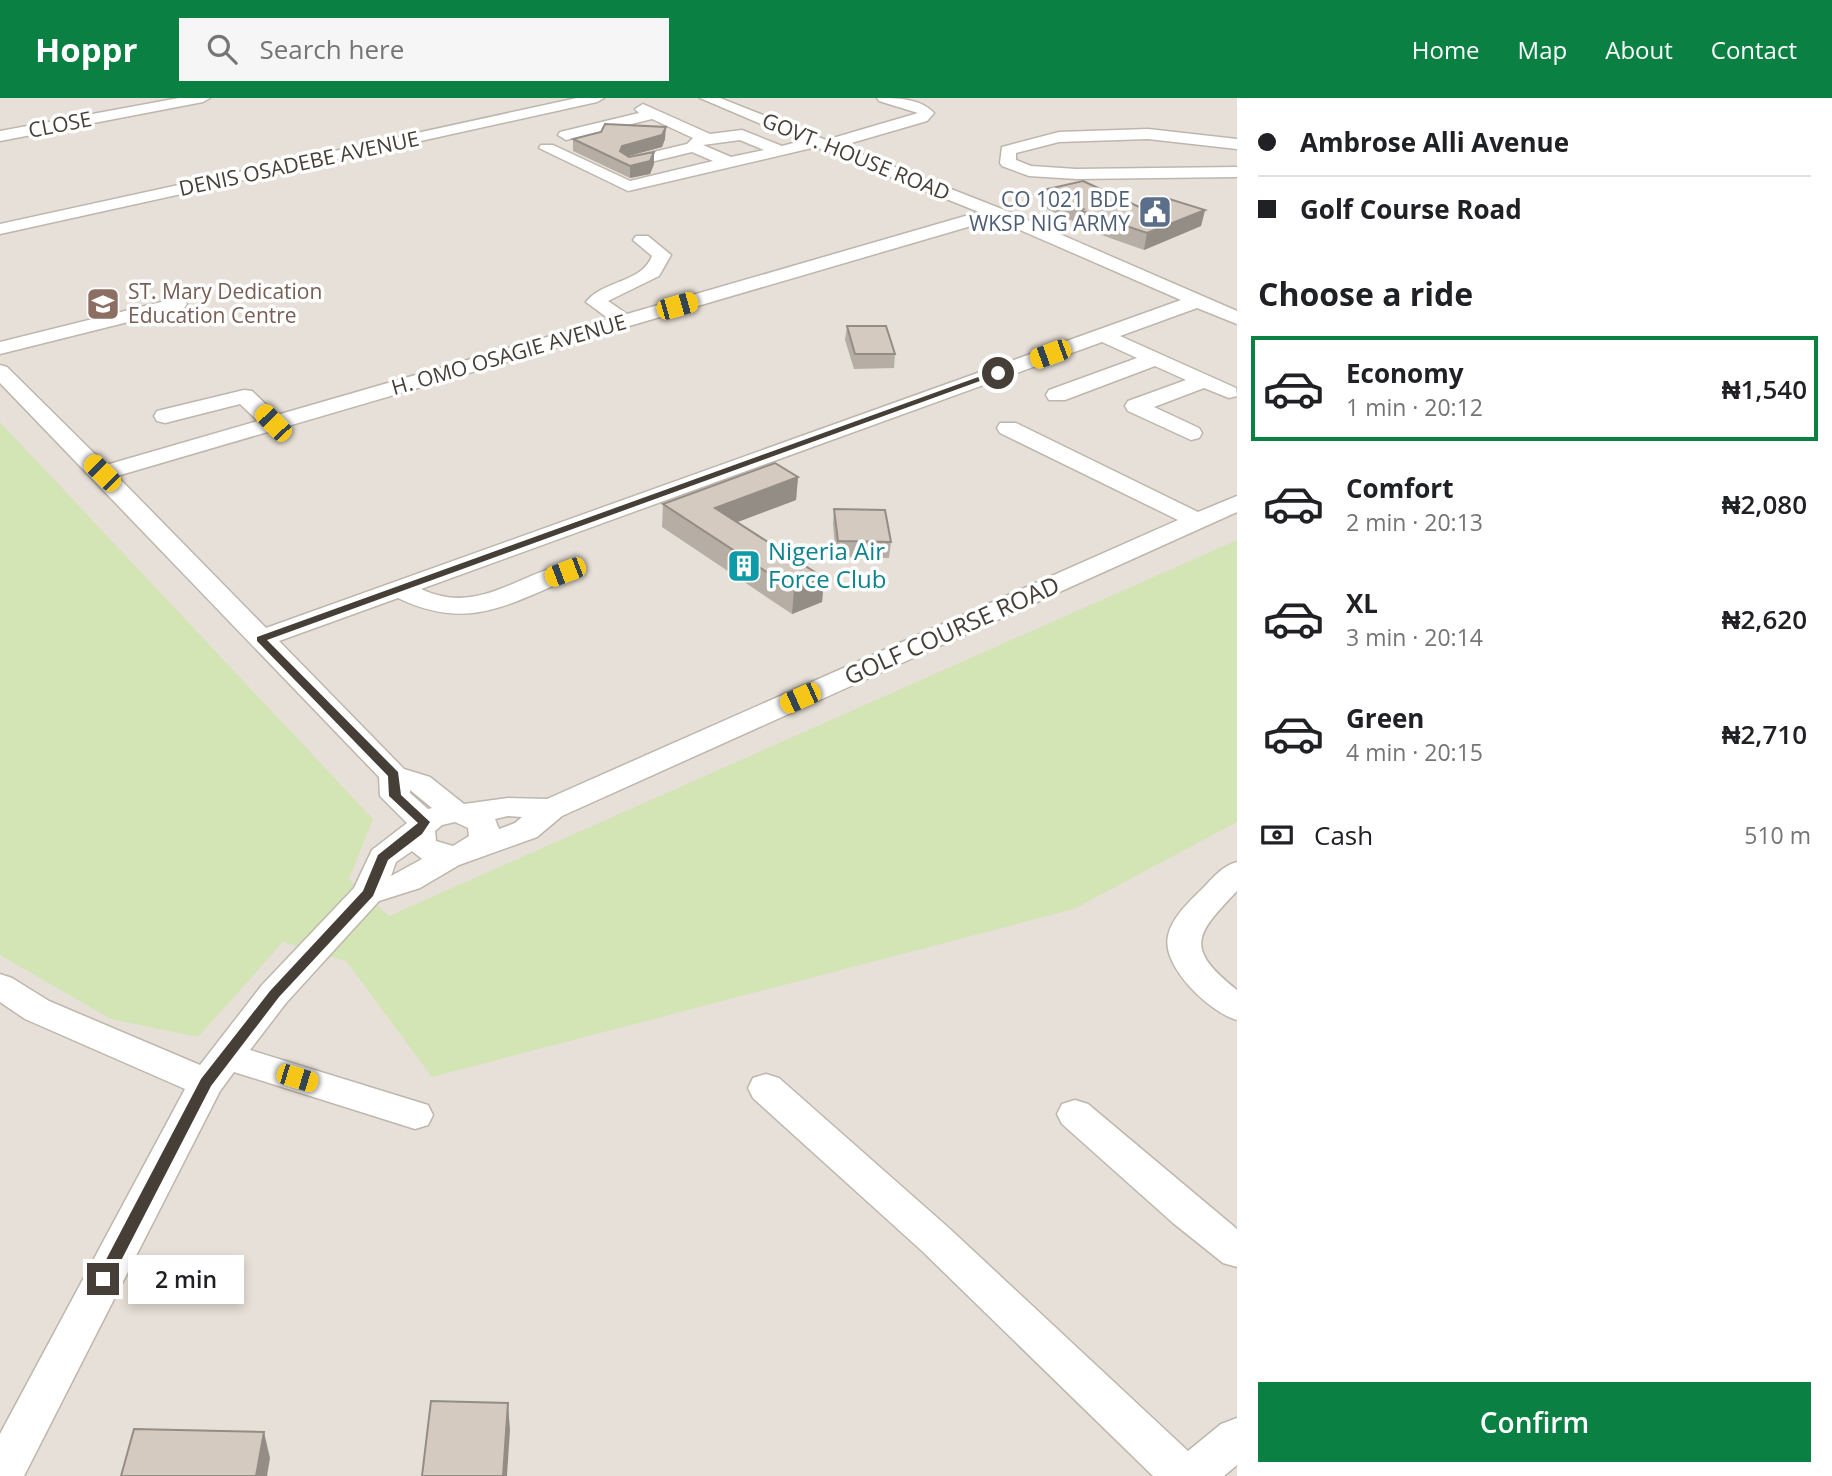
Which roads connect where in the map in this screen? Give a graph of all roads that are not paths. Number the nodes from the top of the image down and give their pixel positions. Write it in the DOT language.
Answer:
graph roads {
  1 [pos="203,98"];
  2 [pos="597,98"];
  3 [pos="707,98"];
  4 [pos="884,98"];
  5 [pos="566,135"];
  6 [pos="0,136"];
  7 [pos="338,142"];
  8 [pos="701,143"];
  9 [pos="821,143"];
  10 [pos="1237,144"];
  11 [pos="547,148"];
  12 [pos="355,151"];
  13 [pos="781,151"];
  14 [pos="630,162"];
  15 [pos="732,163"];
  16 [pos="1237,172"];
  17 [pos="996,213"];
  18 [pos="0,229"];
  19 [pos="642,240"];
  20 [pos="1197,301"];
  21 [pos="177,304"];
  22 [pos="1237,318"];
  23 [pos="624,321"];
  24 [pos="1102,335"];
  25 [pos="0,348"];
  26 [pos="1155,359"];
  27 [pos="0,371"];
  28 [pos="1204,381"];
  29 [pos="1229,392"];
  30 [pos="1057,395"];
  31 [pos="165,416"];
  32 [pos="273,423"];
  33 [pos="1008,428"];
  34 [pos="1191,433"];
  35 [pos="102,473"];
  36 [pos="1237,503"];
  37 [pos="1198,521"];
  38 [pos="565,572"];
  39 [pos="400,589"];
  40 [pos="260,639"];
  41 [pos="394,775"];
  42 [pos="551,809"];
  43 [pos="462,813"];
  44 [pos="421,827"];
  45 [pos="465,851"];
  46 [pos="1237,872"];
  47 [pos="368,893"];
  48 [pos="0,986"];
  49 [pos="1237,1008"];
  50 [pos="216,1070"];
  51 [pos="766,1088"];
  52 [pos="1075,1114"];
  53 [pos="415,1115"];
  54 [pos="1237,1251"];
  55 [pos="1237,1438"];
  56 [pos="1,1476"];
  57 [pos="1184,1476"];
  58 [pos="1191,1476"];
  1 -- 6 [label="street, CLOSE"];
  2 -- 12 [label="street, DENIS OSADEBE AVENUE"];
  3 -- 9 [label="street, GOVT. HOUSE ROAD"];
  4 -- 9 [label="street"];
  5 -- 8 [label="street"];
  7 -- 12 [label="street"];
  8 -- 13 [label="street"];
  8 -- 14 [label="street"];
  8 -- 15 [label="street"];
  9 -- 13 [label="street"];
  9 -- 17 [label="street, GOVT. HOUSE ROAD"];
  10 -- 16 [label="street"];
  11 -- 15 [label="street"];
  12 -- 18 [label="street, DENIS OSADEBE AVENUE"];
  13 -- 15 [label="street"];
  17 -- 20 [label="street, GOVT. HOUSE ROAD"];
  17 -- 23 [label="street, H. OMO OSAGIE AVENUE"];
  19 -- 23 [label="street"];
  20 -- 22 [label="street, GOVT. HOUSE ROAD"];
  20 -- 24 [label="street"];
  21 -- 25 [label="street"];
  23 -- 32 [label="street, H. OMO OSAGIE AVENUE"];
  24 -- 26 [label="street"];
  24 -- 39 [label="street"];
  26 -- 28 [label="street"];
  26 -- 30 [label="street"];
  27 -- 35 [label="street"];
  28 -- 29 [label="street"];
  28 -- 34 [label="street"];
  31 -- 32 [label="street"];
  32 -- 35 [label="street, H. OMO OSAGIE AVENUE"];
  33 -- 37 [label="street"];
  35 -- 40 [label="street"];
  36 -- 37 [label="street, GOLF COURSE ROAD"];
  37 -- 42 [label="street, GOLF COURSE ROAD"];
  38 -- 39 [label="street"];
  39 -- 40 [label="street"];
  40 -- 41 [label="street"];
  41 -- 43 [label="street"];
  41 -- 44 [label="street"];
  42 -- 43 [label="street, GOLF COURSE ROAD"];
  42 -- 45 [label="street"];
  43 -- 44 [label="street, GOLF COURSE ROAD"];
  43 -- 45 [label="street"];
  44 -- 45 [label="street"];
  44 -- 47 [label="street"];
  45 -- 47 [label="street"];
  46 -- 49 [label="street"];
  47 -- 50 [label="street"];
  48 -- 50 [label="street"];
  50 -- 53 [label="street"];
  50 -- 56 [label="street"];
  51 -- 57 [label="street"];
  52 -- 54 [label="street"];
  55 -- 58 [label="street"];
}
